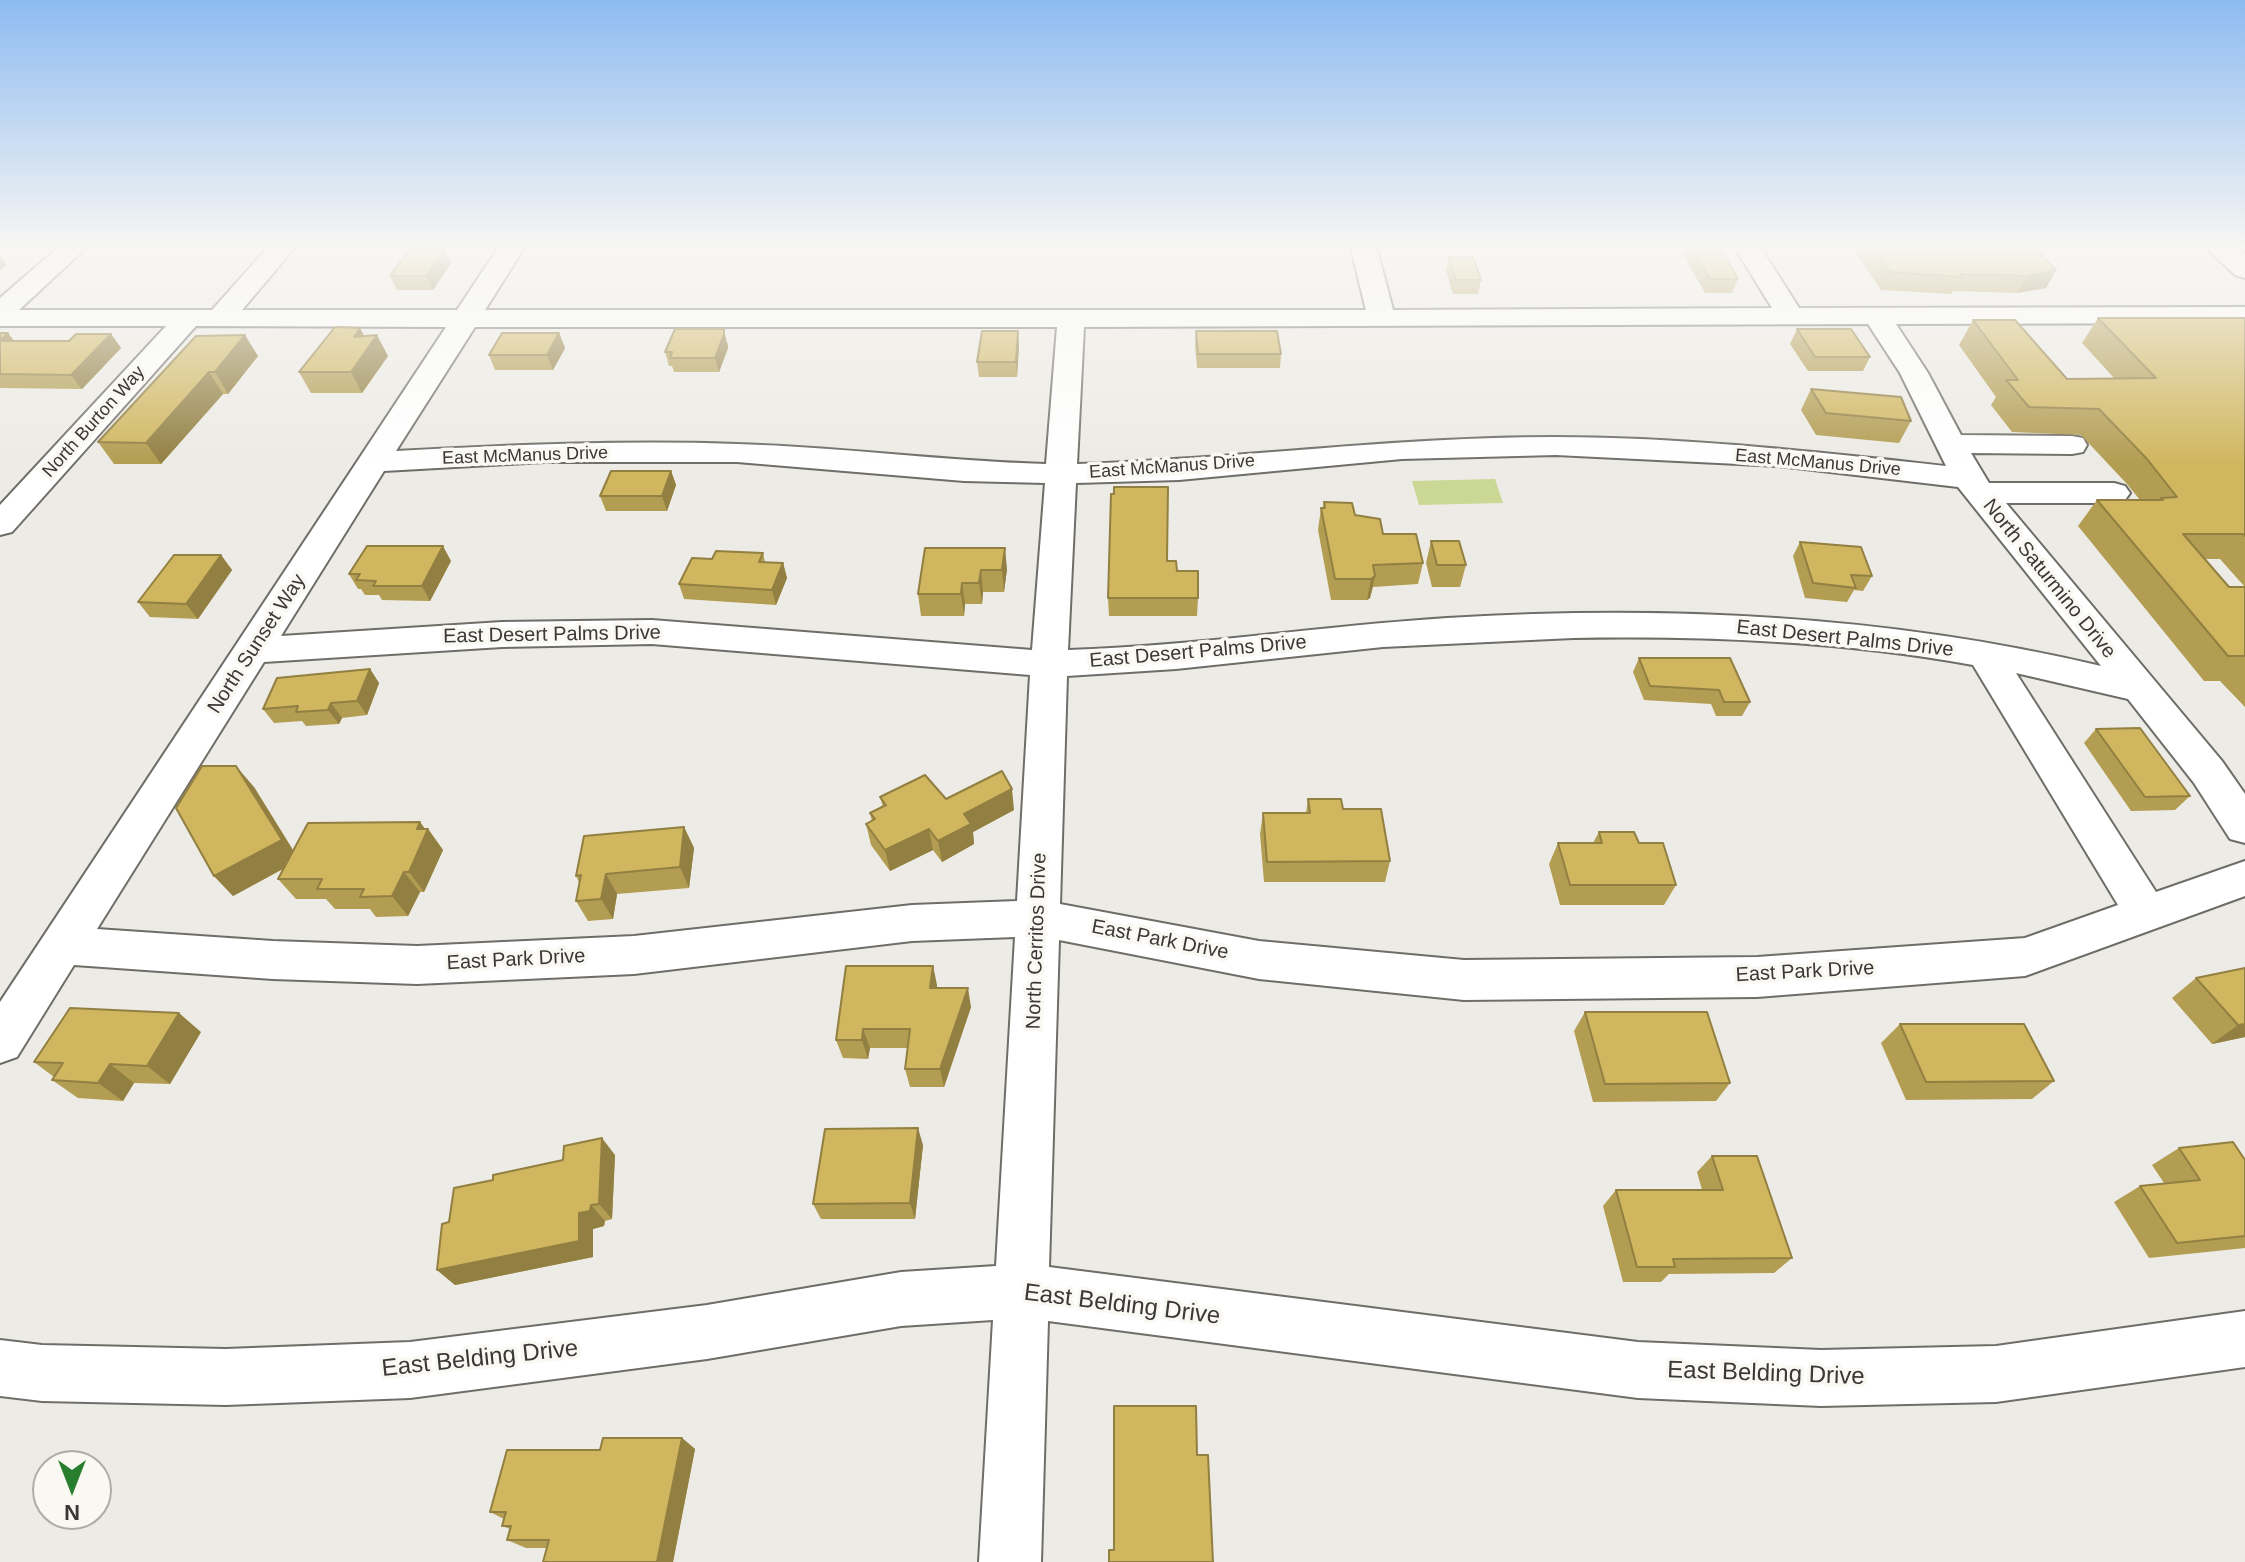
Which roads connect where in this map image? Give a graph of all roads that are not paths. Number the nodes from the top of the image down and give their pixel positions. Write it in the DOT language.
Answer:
graph roads {
  1 [pos="182,318"];
  2 [pos="189,318"];
  3 [pos="220,318"];
  4 [pos="466,318"];
  5 [pos="1382,318"];
  6 [pos="1397,318"];
  7 [pos="1878,318"];
  8 [pos="1071,319"];
  9 [pos="1951,444"];
  10 [pos="2072,445"];
  11 [pos="375,462"];
  12 [pos="1061,474"];
  13 [pos="1974,486"];
  14 [pos="2114,493"];
  15 [pos="0,525"];
  16 [pos="253,650"];
  17 [pos="1986,655"];
  18 [pos="1049,663"];
  19 [pos="2140,689"];
  20 [pos="2226,772"];
  21 [pos="2245,827"];
  22 [pos="2245,878"];
  23 [pos="2146,914"];
  24 [pos="1038,918"];
  25 [pos="62,945"];
  26 [pos="0,1042"];
  27 [pos="1023,1291"];
  28 [pos="2245,1339"];
  29 [pos="0,1368"];
  30 [pos="1010,1562"];
  1 -- 2 [label="street"];
  2 -- 3 [label="street"];
  2 -- 15 [label="street, North Burton Way"];
  3 -- 4 [label="street"];
  4 -- 8 [label="street"];
  4 -- 11 [label="street, North Sunset Way"];
  5 -- 6 [label="street"];
  5 -- 8 [label="street"];
  7 -- 9 [label="street, North Saturmino Drive"];
  8 -- 12 [label="street, North Cerritos Drive"];
  9 -- 10 [label="street"];
  9 -- 13 [label="street, North Saturmino Drive"];
  11 -- 12 [label="street, East McManus Drive"];
  11 -- 16 [label="street, North Sunset Way"];
  12 -- 13 [label="street, East McManus Drive"];
  12 -- 18 [label="street, North Cerritos Drive"];
  13 -- 14 [label="street, East McManus Drive"];
  13 -- 19 [label="street, North Saturmino Drive"];
  16 -- 18 [label="street, East Desert Palms Drive"];
  16 -- 25 [label="street, North Sunset Way"];
  17 -- 18 [label="street, East Desert Palms Drive"];
  17 -- 19 [label="street, East Desert Palms Drive"];
  17 -- 23 [label="street"];
  18 -- 24 [label="street, North Cerritos Drive"];
  19 -- 20 [label="street, North Saturmino Drive"];
  20 -- 21 [label="street, North Saturmino Drive"];
  22 -- 23 [label="street, East Park Drive"];
  23 -- 24 [label="street, East Park Drive"];
  24 -- 25 [label="street, East Park Drive"];
  24 -- 27 [label="street, North Cerritos Drive"];
  25 -- 26 [label="street, North Sunset Way"];
  27 -- 28 [label="street, East Belding Drive"];
  27 -- 29 [label="street, East Belding Drive"];
  27 -- 30 [label="street, North Cerritos Drive"];
}
